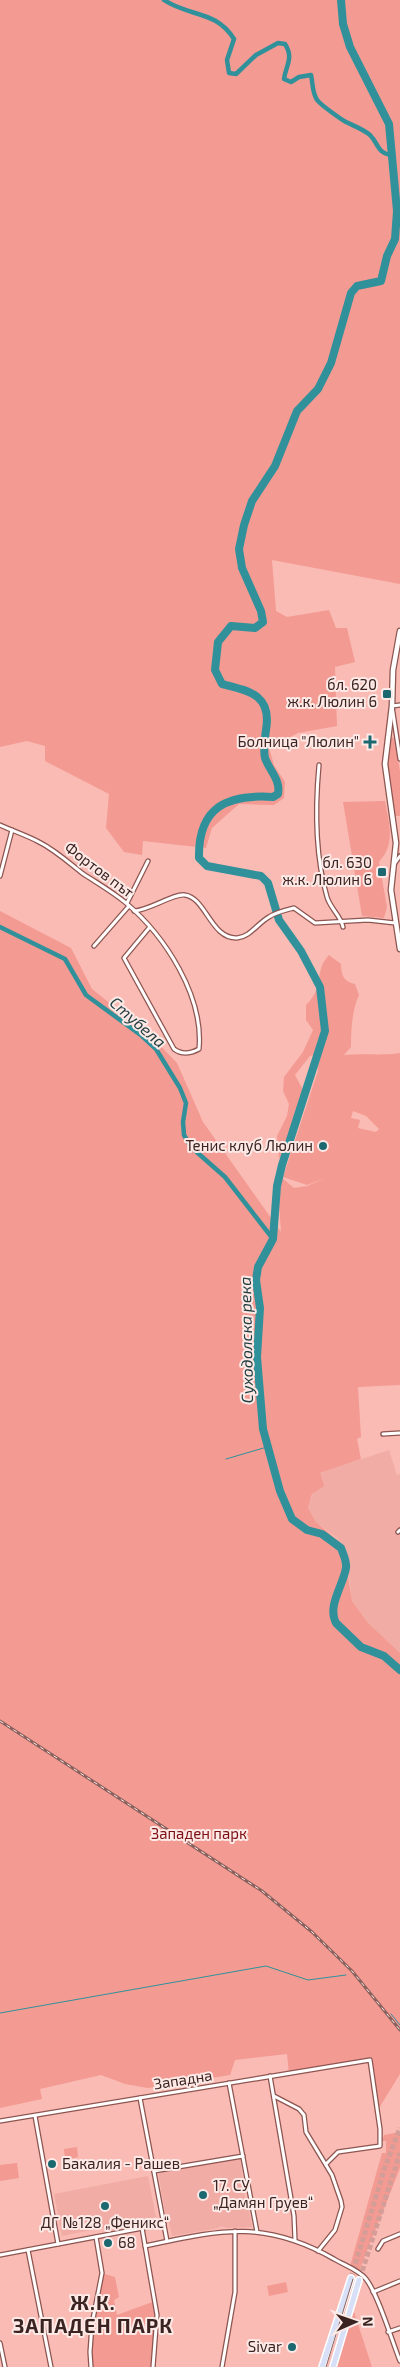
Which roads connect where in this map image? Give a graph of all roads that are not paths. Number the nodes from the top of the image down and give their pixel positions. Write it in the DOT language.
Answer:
graph roads {
  1 [pos="400,631"];
  2 [pos="400,705"];
  3 [pos="392,706"];
  4 [pos="400,759"];
  5 [pos="319,765"];
  6 [pos="0,825"];
  7 [pos="12,830"];
  8 [pos="400,856"];
  9 [pos="148,861"];
  10 [pos="394,864"];
  11 [pos="0,876"];
  12 [pos="128,904"];
  13 [pos="134,911"];
  14 [pos="342,920"];
  15 [pos="395,923"];
  16 [pos="343,927"];
  17 [pos="149,928"];
  18 [pos="94,946"];
  19 [pos="400,949"];
  20 [pos="400,1433"];
  21 [pos="383,1434"];
  22 [pos="270,2076"];
  23 [pos="229,2083"];
  24 [pos="274,2096"];
  25 [pos="140,2098"];
  26 [pos="35,2116"];
  27 [pos="0,2121"];
  28 [pos="243,2156"];
  29 [pos="326,2164"];
  30 [pos="154,2171"];
  31 [pos="164,2224"];
  32 [pos="142,2228"];
  33 [pos="235,2231"];
  34 [pos="257,2232"];
  35 [pos="400,2234"];
  36 [pos="96,2237"];
  37 [pos="295,2240"];
  38 [pos="167,2241"];
  39 [pos="58,2244"];
  40 [pos="145,2246"];
  41 [pos="378,2249"];
  42 [pos="28,2250"];
  43 [pos="318,2250"];
  44 [pos="0,2255"];
  45 [pos="351,2278"];
  46 [pos="359,2280"];
  47 [pos="400,2281"];
  48 [pos="373,2292"];
  49 [pos="400,2328"];
  50 [pos="388,2332"];
  51 [pos="0,2343"];
  52 [pos="400,2361"];
  53 [pos="5,2367"];
  54 [pos="51,2367"];
  55 [pos="91,2367"];
  56 [pos="154,2367"];
  57 [pos="222,2367"];
  58 [pos="322,2367"];
  59 [pos="333,2367"];
  1 -- 3 [label="main road"];
  2 -- 3 [label="street"];
  3 -- 4 [label="street"];
  3 -- 10 [label="main road"];
  5 -- 14 [label="street"];
  6 -- 7 [label="street, Фортов път"];
  7 -- 11 [label="street"];
  7 -- 12 [label="street, Фортов път"];
  8 -- 10 [label="street"];
  9 -- 12 [label="street"];
  10 -- 15 [label="main road"];
  12 -- 13 [label="street, Фортов път"];
  12 -- 18 [label="street"];
  13 -- 14 [label="street, Фортов път"];
  13 -- 17 [label="street"];
  14 -- 15 [label="street, Фортов път"];
  14 -- 16 [label="street"];
  15 -- 19 [label="main road"];
  17 -- 17 [label="street"];
  20 -- 21 [label="street"];
  22 -- 23 [label="street, Западна"];
  22 -- 24 [label="street"];
  22 -- 29 [label="street, Западна"];
  23 -- 25 [label="street, Западна"];
  23 -- 28 [label="street"];
  24 -- 29 [label="street"];
  24 -- 37 [label="street"];
  25 -- 26 [label="street, Западна"];
  25 -- 30 [label="street"];
  26 -- 27 [label="street, Западна"];
  26 -- 39 [label="street"];
  28 -- 30 [label="street"];
  28 -- 34 [label="street"];
  29 -- 43 [label="street"];
  30 -- 31 [label="street"];
  31 -- 32 [label="street"];
  31 -- 38 [label="street"];
  32 -- 36 [label="street"];
  32 -- 40 [label="street"];
  33 -- 34 [label="street"];
  33 -- 38 [label="street"];
  33 -- 57 [label="street"];
  34 -- 37 [label="street"];
  35 -- 41 [label="street"];
  36 -- 39 [label="street"];
  36 -- 55 [label="street"];
  37 -- 43 [label="street"];
  38 -- 40 [label="street"];
  39 -- 42 [label="street"];
  40 -- 56 [label="street"];
  42 -- 44 [label="street"];
  42 -- 54 [label="street"];
  43 -- 48 [label="street"];
  45 -- 58 [label="main road"];
  46 -- 59 [label="main road"];
  47 -- 48 [label="street"];
  48 -- 50 [label="street"];
  49 -- 50 [label="street"];
  50 -- 52 [label="street"];
  51 -- 53 [label="street"];
}
